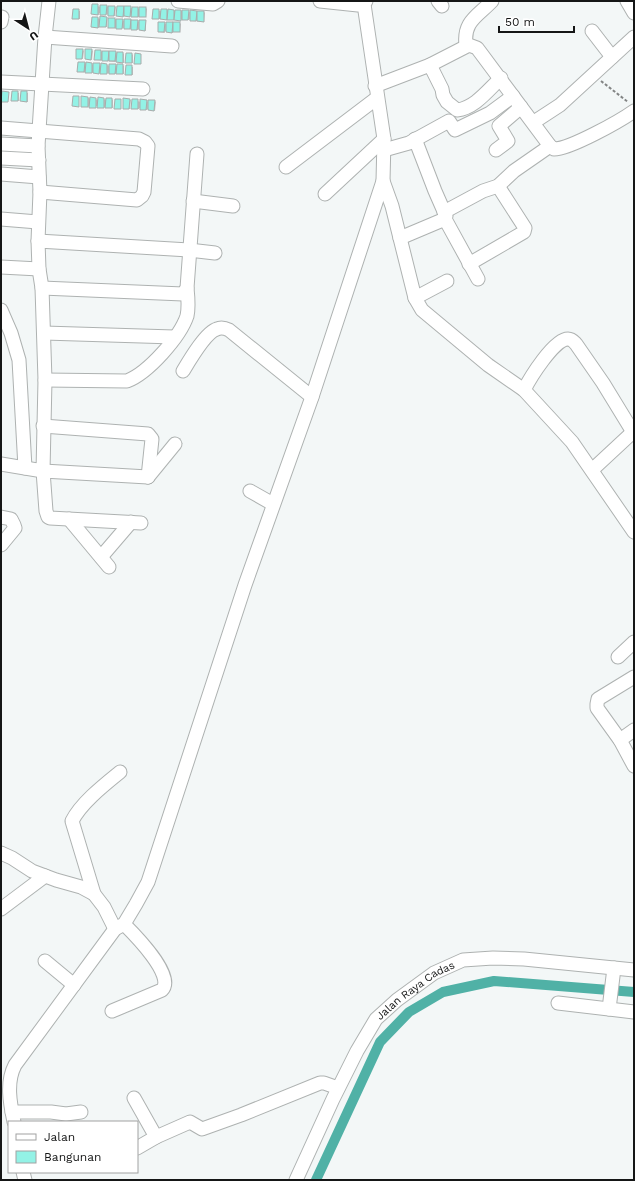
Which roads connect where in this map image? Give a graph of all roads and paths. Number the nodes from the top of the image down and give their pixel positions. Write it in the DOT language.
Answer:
graph roads {
  1 [pos="178,1"];
  2 [pos="218,1"];
  3 [pos="319,1"];
  4 [pos="492,1"];
  5 [pos="627,1"];
  6 [pos="46,4"];
  7 [pos="360,4"];
  8 [pos="634,13"];
  9 [pos="592,31"];
  10 [pos="44,37"];
  11 [pos="634,37"];
  12 [pos="466,45"];
  13 [pos="172,46"];
  14 [pos="612,57"];
  15 [pos="430,65"];
  16 [pos="594,74"];
  17 [pos="501,78"];
  18 [pos="1,82"];
  19 [pos="41,85"];
  20 [pos="143,89"];
  21 [pos="376,92"];
  22 [pos="513,96"];
  23 [pos="521,107"];
  24 [pos="632,107"];
  25 [pos="490,112"];
  26 [pos="534,122"];
  27 [pos="499,126"];
  28 [pos="1,128"];
  29 [pos="40,131"];
  30 [pos="415,139"];
  31 [pos="1,144"];
  32 [pos="384,145"];
  33 [pos="38,146"];
  34 [pos="550,146"];
  35 [pos="496,150"];
  36 [pos="196,154"];
  37 [pos="1,158"];
  38 [pos="39,160"];
  39 [pos="286,167"];
  40 [pos="1,174"];
  41 [pos="39,177"];
  42 [pos="383,181"];
  43 [pos="498,186"];
  44 [pos="40,192"];
  45 [pos="325,194"];
  46 [pos="193,201"];
  47 [pos="233,206"];
  48 [pos="445,216"];
  49 [pos="1,219"];
  50 [pos="38,222"];
  51 [pos="400,238"];
  52 [pos="38,241"];
  53 [pos="189,250"];
  54 [pos="215,253"];
  55 [pos="469,264"];
  56 [pos="1,267"];
  57 [pos="39,269"];
  58 [pos="478,279"];
  59 [pos="447,281"];
  60 [pos="42,288"];
  61 [pos="187,288"];
  62 [pos="415,298"];
  63 [pos="1,310"];
  64 [pos="44,333"];
  65 [pos="174,338"];
  66 [pos="183,371"];
  67 [pos="45,380"];
  68 [pos="524,390"];
  69 [pos="312,397"];
  70 [pos="43,426"];
  71 [pos="633,431"];
  72 [pos="174,444"];
  73 [pos="1,464"];
  74 [pos="25,468"];
  75 [pos="592,470"];
  76 [pos="43,471"];
  77 [pos="148,477"];
  78 [pos="250,491"];
  79 [pos="273,504"];
  80 [pos="1,517"];
  81 [pos="69,519"];
  82 [pos="634,532"];
  83 [pos="1,545"];
  84 [pos="101,557"];
  85 [pos="109,567"];
  86 [pos="634,642"];
  87 [pos="618,657"];
  88 [pos="634,677"];
  89 [pos="634,730"];
  90 [pos="620,740"];
  91 [pos="634,766"];
  92 [pos="120,772"];
  93 [pos="1,853"];
  94 [pos="45,876"];
  95 [pos="94,894"];
  96 [pos="1,909"];
  97 [pos="119,927"];
  98 [pos="45,961"];
  99 [pos="634,970"];
  100 [pos="613,973"];
  101 [pos="74,985"];
  102 [pos="558,1003"];
  103 [pos="610,1007"];
  104 [pos="112,1011"];
  105 [pos="634,1012"];
  106 [pos="338,1088"];
  107 [pos="134,1098"];
  108 [pos="81,1112"];
  109 [pos="13,1117"];
  110 [pos="156,1137"];
  111 [pos="138,1147"];
  112 [pos="296,1180"];
  1 -- 2 [label="street"];
  3 -- 7 [label="street"];
  4 -- 12 [label="street"];
  5 -- 8 [label="street"];
  6 -- 10 [label="street"];
  7 -- 21 [label="street"];
  9 -- 14 [label="street"];
  10 -- 13 [label="street"];
  10 -- 19 [label="street"];
  11 -- 14 [label="street"];
  12 -- 15 [label="street"];
  12 -- 17 [label="street"];
  14 -- 16 [label="street"];
  15 -- 17 [label="street"];
  15 -- 21 [label="street"];
  16 -- 24 [label="path"];
  16 -- 26 [label="street"];
  17 -- 22 [label="street"];
  18 -- 19 [label="street"];
  19 -- 20 [label="street"];
  19 -- 29 [label="street"];
  21 -- 32 [label="street"];
  21 -- 39 [label="street"];
  22 -- 23 [label="street"];
  22 -- 25 [label="street"];
  23 -- 26 [label="street"];
  23 -- 27 [label="street"];
  24 -- 34 [label="street"];
  25 -- 27 [label="street"];
  25 -- 30 [label="street"];
  26 -- 34 [label="street"];
  27 -- 35 [label="street"];
  28 -- 29 [label="street"];
  29 -- 33 [label="street"];
  29 -- 44 [label="street"];
  30 -- 32 [label="street"];
  30 -- 48 [label="street"];
  31 -- 33 [label="street"];
  32 -- 42 [label="street"];
  32 -- 45 [label="street"];
  33 -- 38 [label="street"];
  34 -- 43 [label="street"];
  36 -- 46 [label="street"];
  37 -- 38 [label="street"];
  38 -- 41 [label="street"];
  40 -- 41 [label="street"];
  41 -- 44 [label="street"];
  42 -- 51 [label="street"];
  42 -- 69 [label="street"];
  43 -- 48 [label="street"];
  43 -- 55 [label="street"];
  44 -- 50 [label="street"];
  46 -- 47 [label="street"];
  46 -- 53 [label="street"];
  48 -- 51 [label="street"];
  48 -- 55 [label="street"];
  49 -- 50 [label="street"];
  50 -- 52 [label="street"];
  51 -- 62 [label="street"];
  52 -- 53 [label="street"];
  52 -- 57 [label="street"];
  53 -- 54 [label="street"];
  53 -- 61 [label="street"];
  55 -- 58 [label="street"];
  56 -- 57 [label="street"];
  57 -- 60 [label="street"];
  59 -- 62 [label="street"];
  60 -- 61 [label="street"];
  60 -- 64 [label="street"];
  61 -- 65 [label="street"];
  62 -- 68 [label="street"];
  63 -- 74 [label="street"];
  64 -- 65 [label="street"];
  64 -- 67 [label="street"];
  65 -- 67 [label="street"];
  66 -- 69 [label="street"];
  67 -- 70 [label="street"];
  68 -- 71 [label="street"];
  68 -- 75 [label="street"];
  69 -- 79 [label="street"];
  70 -- 76 [label="street"];
  70 -- 77 [label="street"];
  71 -- 75 [label="street"];
  72 -- 77 [label="street"];
  73 -- 74 [label="street"];
  74 -- 76 [label="street"];
  75 -- 82 [label="street"];
  76 -- 77 [label="street"];
  76 -- 81 [label="street"];
  78 -- 79 [label="street"];
  79 -- 97 [label="street"];
  80 -- 83 [label="street"];
  81 -- 84 [label="street"];
  81 -- 84 [label="street"];
  84 -- 85 [label="street"];
  86 -- 87 [label="street"];
  88 -- 90 [label="street"];
  89 -- 90 [label="street"];
  90 -- 91 [label="street"];
  92 -- 95 [label="street"];
  93 -- 94 [label="street"];
  94 -- 95 [label="street"];
  94 -- 96 [label="street"];
  95 -- 97 [label="street"];
  97 -- 101 [label="street"];
  97 -- 104 [label="street"];
  98 -- 101 [label="street"];
  99 -- 100 [label="street, Jalan Raya Cadas"];
  100 -- 103 [label="street"];
  100 -- 106 [label="street, Jalan Raya Cadas"];
  101 -- 109 [label="street"];
  102 -- 103 [label="street"];
  103 -- 105 [label="street"];
  106 -- 110 [label="street"];
  106 -- 112 [label="street, Jalan Raya Cadas"];
  107 -- 110 [label="street"];
  108 -- 109 [label="street"];
  110 -- 111 [label="street"];
}
